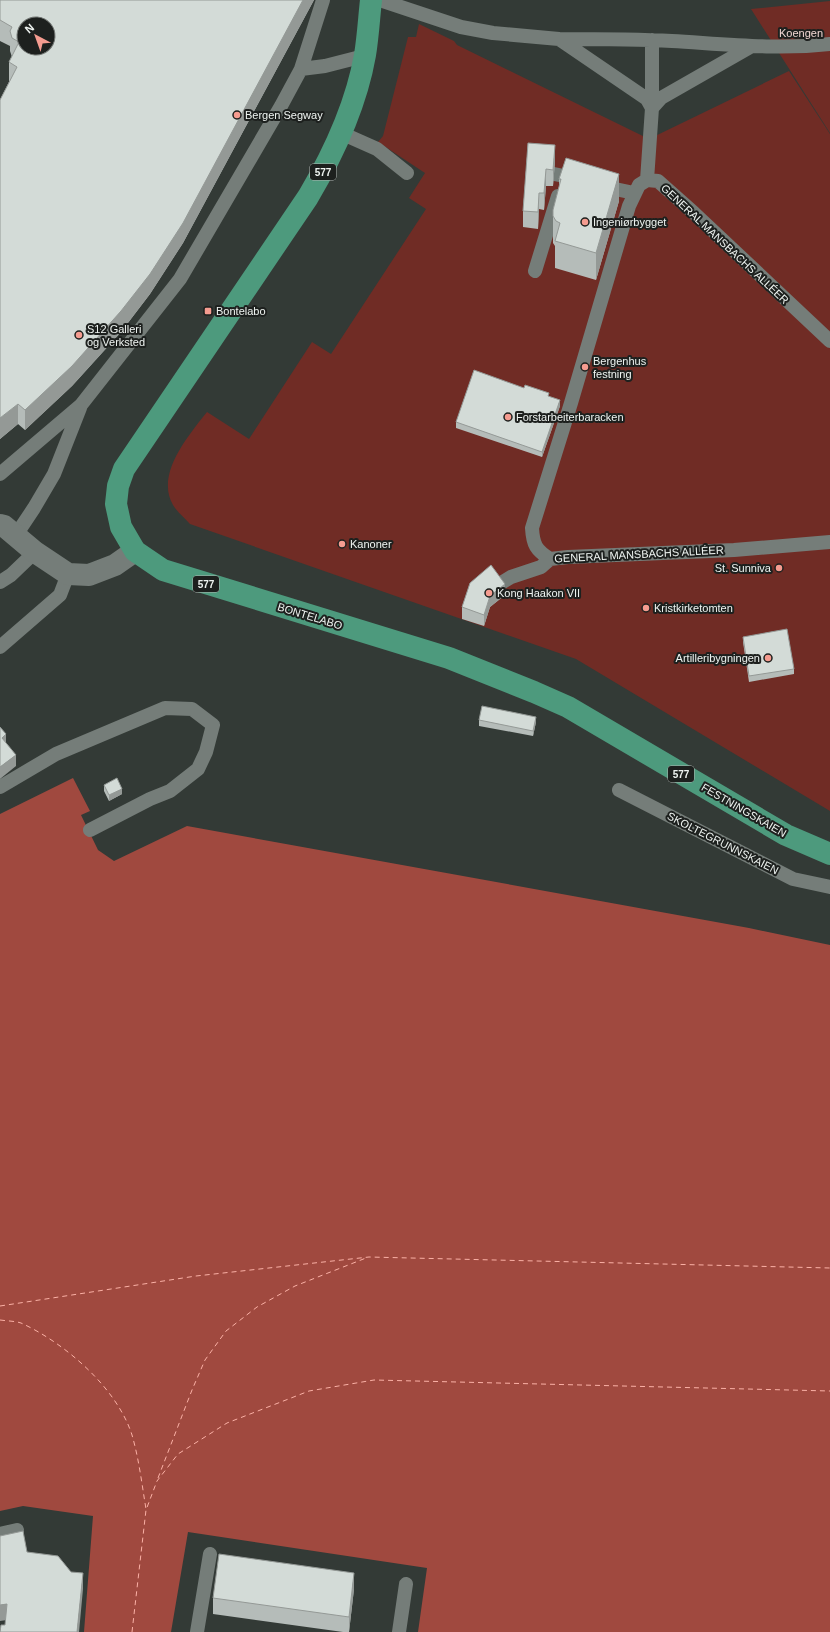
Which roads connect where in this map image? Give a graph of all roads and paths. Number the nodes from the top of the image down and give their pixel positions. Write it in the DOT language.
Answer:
graph roads {
  1 [pos="322,0"];
  2 [pos="371,0"];
  3 [pos="380,0"];
  4 [pos="559,39"];
  5 [pos="652,40"];
  6 [pos="830,44"];
  7 [pos="752,46"];
  8 [pos="364,56"];
  9 [pos="301,69"];
  10 [pos="652,108"];
  11 [pos="341,133"];
  12 [pos="407,173"];
  13 [pos="647,180"];
  14 [pos="634,194"];
  15 [pos="535,271"];
  16 [pos="830,342"];
  17 [pos="81,405"];
  18 [pos="0,474"];
  19 [pos="8,530"];
  20 [pos="830,542"];
  21 [pos="135,551"];
  22 [pos="35,552"];
  23 [pos="550,559"];
  24 [pos="68,574"];
  25 [pos="0,582"];
  26 [pos="498,585"];
  27 [pos="0,647"];
  28 [pos="534,692"];
  29 [pos="0,787"];
  30 [pos="619,790"];
  31 [pos="90,830"];
  32 [pos="830,854"];
  33 [pos="830,887"];
  34 [pos="17,1530"];
  35 [pos="0,1534"];
  36 [pos="210,1554"];
  37 [pos="406,1584"];
  38 [pos="197,1632"];
  39 [pos="400,1632"];
  1 -- 9 [label="lane"];
  2 -- 8 [label="main road, BONTELABO / 577"];
  3 -- 4 [label="lane"];
  4 -- 5 [label="lane"];
  4 -- 10 [label="lane"];
  5 -- 7 [label="lane"];
  5 -- 10 [label="lane"];
  6 -- 7 [label="lane"];
  7 -- 10 [label="lane"];
  8 -- 9 [label="lane"];
  8 -- 11 [label="main road, BONTELABO / 577"];
  9 -- 17 [label="lane"];
  10 -- 13 [label="lane"];
  11 -- 12 [label="lane"];
  11 -- 21 [label="main road, BONTELABO / 577"];
  13 -- 14 [label="lane, GENERAL MANSBACHS ALLÉER"];
  13 -- 16 [label="lane, GENERAL MANSBACHS ALLÉER"];
  14 -- 15 [label="lane"];
  14 -- 23 [label="lane, GENERAL MANSBACHS ALLÉER"];
  17 -- 18 [label="lane"];
  17 -- 19 [label="lane"];
  19 -- 22 [label="street"];
  20 -- 23 [label="lane, GENERAL MANSBACHS ALLÉER"];
  21 -- 24 [label="street"];
  21 -- 28 [label="main road, BONTELABO / 577"];
  22 -- 24 [label="street"];
  22 -- 25 [label="lane"];
  23 -- 26 [label="lane"];
  24 -- 27 [label="lane"];
  28 -- 32 [label="main road, FESTNINGSKAIEN / 577"];
  29 -- 31 [label="lane"];
  30 -- 33 [label="lane, SKOLTEGRUNNSKAIEN"];
  34 -- 35 [label="lane"];
  36 -- 38 [label="lane"];
  37 -- 39 [label="lane"];
}
